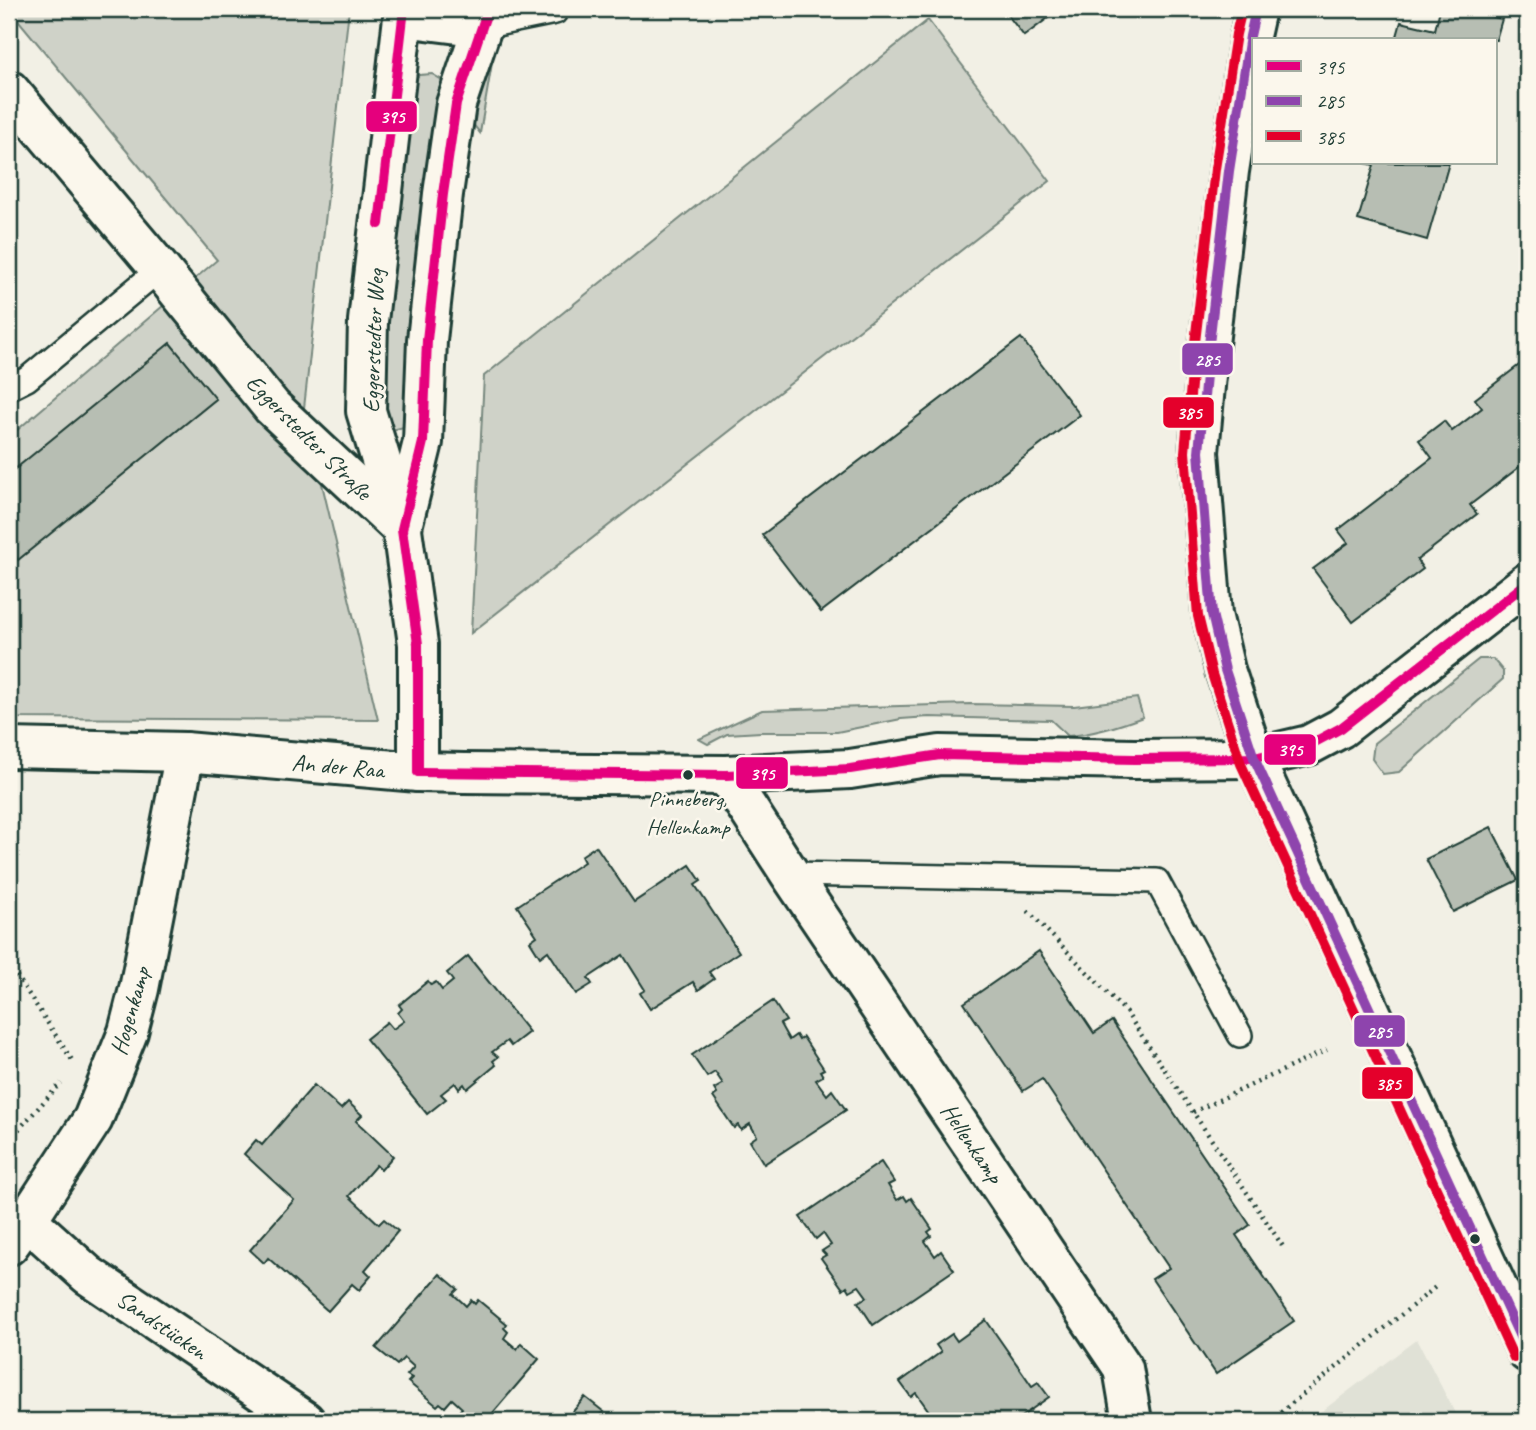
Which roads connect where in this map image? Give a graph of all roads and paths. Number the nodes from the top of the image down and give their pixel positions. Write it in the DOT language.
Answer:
graph roads {
  1 [pos="556,9"];
  2 [pos="1256,9"];
  3 [pos="403,13"];
  4 [pos="485,18"];
  5 [pos="9,90"];
  6 [pos="160,269"];
  7 [pos="9,388"];
  8 [pos="402,529"];
  9 [pos="1527,583"];
  10 [pos="9,748"];
  11 [pos="185,752"];
  12 [pos="1254,758"];
  13 [pos="418,772"];
  14 [pos="726,775"];
  15 [pos="790,874"];
  16 [pos="996,878"];
  17 [pos="9,964"];
  18 [pos="1240,1035"];
  19 [pos="1327,1050"];
  20 [pos="77,1066"];
  21 [pos="1193,1112"];
  22 [pos="18,1232"];
  23 [pos="1284,1248"];
  24 [pos="1438,1285"];
  25 [pos="1527,1352"];
  26 [pos="305,1421"];
  27 [pos="1132,1421"];
  28 [pos="1270,1421"];
  1 -- 4 [label="lane"];
  2 -- 12 [label="street"];
  3 -- 4 [label="street, Eggerstedter Weg"];
  3 -- 8 [label="street, Eggerstedter Weg"];
  4 -- 8 [label="street"];
  5 -- 6 [label="street, Eggerstedter Straße"];
  6 -- 7 [label="lane"];
  6 -- 8 [label="street, Eggerstedter Straße"];
  8 -- 13 [label="street"];
  9 -- 12 [label="street, An der Raa"];
  10 -- 11 [label="street, An der Raa"];
  11 -- 13 [label="street, An der Raa"];
  11 -- 22 [label="street, Hogenkamp"];
  12 -- 14 [label="street, An der Raa"];
  12 -- 25 [label="street"];
  13 -- 14 [label="street, An der Raa"];
  14 -- 15 [label="street, Hellenkamp"];
  15 -- 16 [label="lane"];
  15 -- 27 [label="street, Hellenkamp"];
  16 -- 18 [label="lane"];
  16 -- 21 [label="path"];
  17 -- 20 [label="path"];
  19 -- 21 [label="path"];
  21 -- 23 [label="path"];
  22 -- 26 [label="street, Sandstücken"];
  24 -- 28 [label="path"];
}
